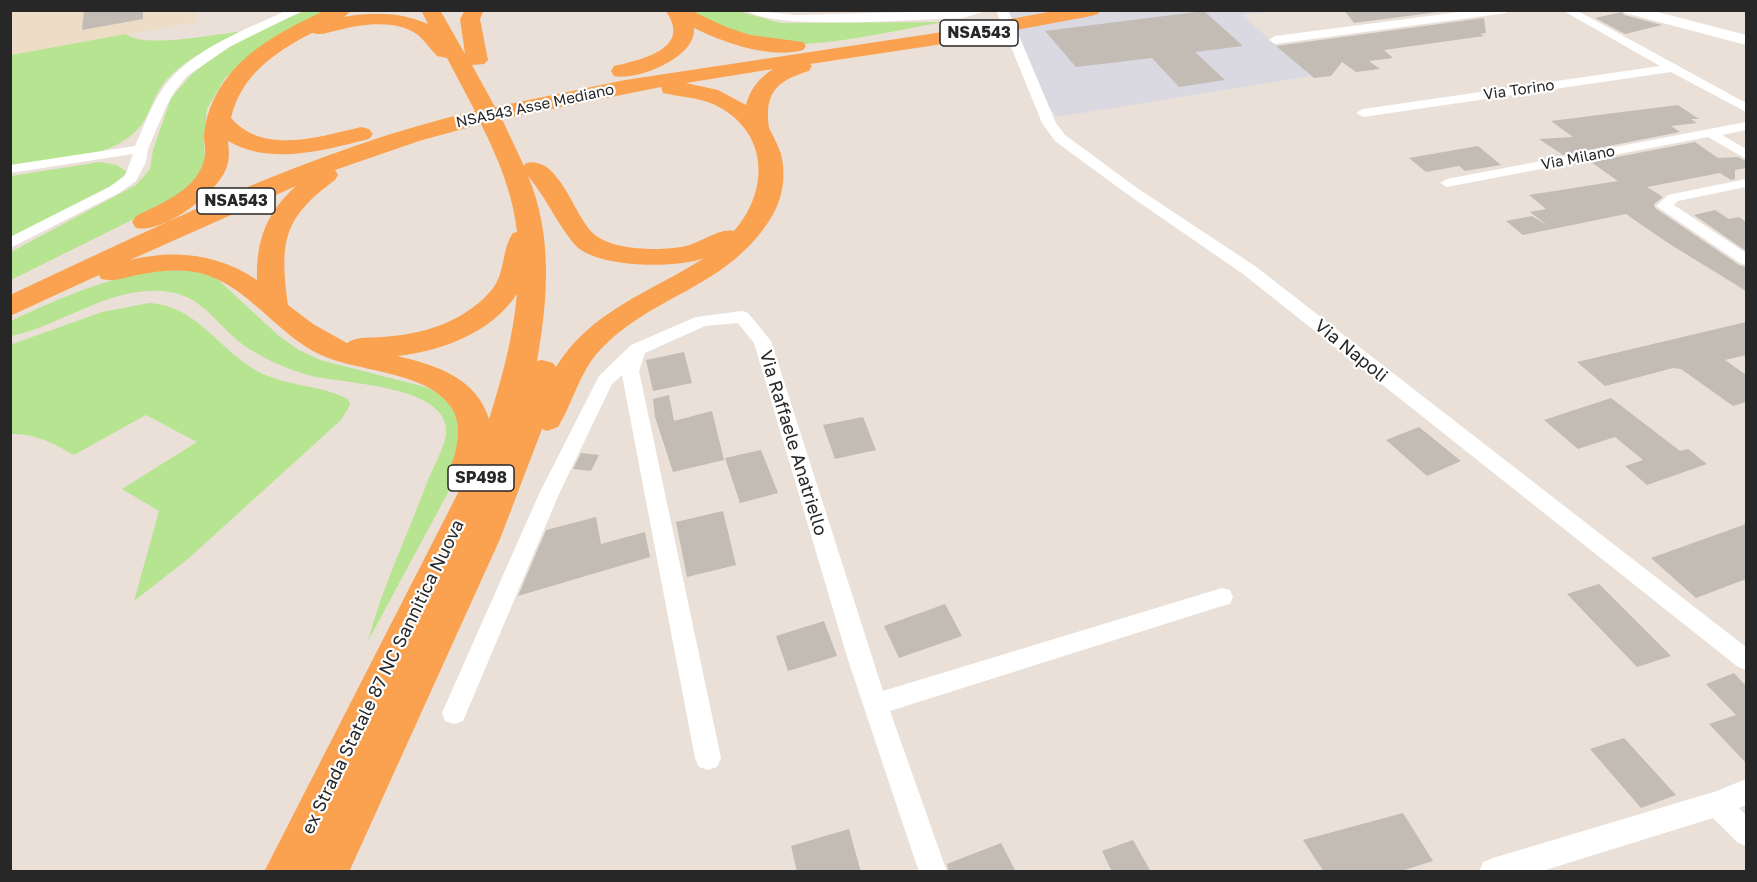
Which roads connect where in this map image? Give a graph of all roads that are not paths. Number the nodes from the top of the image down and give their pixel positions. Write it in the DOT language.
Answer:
graph roads {
  1 [pos="299,10"];
  2 [pos="343,10"];
  3 [pos="430,10"];
  4 [pos="448,10"];
  5 [pos="475,10"];
  6 [pos="751,10"];
  7 [pos="984,10"];
  8 [pos="1002,10"];
  9 [pos="1054,10"];
  10 [pos="1091,10"];
  11 [pos="1506,10"];
  12 [pos="1567,10"];
  13 [pos="1630,10"];
  14 [pos="676,11"];
  15 [pos="1275,40"];
  16 [pos="1746,40"];
  17 [pos="278,45"];
  18 [pos="863,46"];
  19 [pos="469,62"];
  20 [pos="1674,68"];
  21 [pos="553,100"];
  22 [pos="526,102"];
  23 [pos="1746,108"];
  24 [pos="1363,113"];
  25 [pos="469,115"];
  26 [pos="220,120"];
  27 [pos="757,126"];
  28 [pos="1746,126"];
  29 [pos="431,130"];
  30 [pos="1710,134"];
  31 [pos="141,149"];
  32 [pos="1746,155"];
  33 [pos="535,168"];
  34 [pos="10,169"];
  35 [pos="1447,183"];
  36 [pos="1746,183"];
  37 [pos="528,212"];
  38 [pos="754,224"];
  39 [pos="10,243"];
  40 [pos="1746,260"];
  41 [pos="39,279"];
  42 [pos="10,293"];
  43 [pos="274,306"];
  44 [pos="10,309"];
  45 [pos="334,349"];
  46 [pos="638,349"];
  47 [pos="476,553"];
  48 [pos="426,596"];
  49 [pos="1222,597"];
  50 [pos="1746,660"];
  51 [pos="875,705"];
  52 [pos="454,713"];
  53 [pos="708,758"];
  54 [pos="1746,792"];
  55 [pos="1717,804"];
  56 [pos="1746,833"];
  57 [pos="287,872"];
  58 [pos="325,872"];
  59 [pos="933,872"];
  60 [pos="1493,872"];
  1 -- 31 [label="street"];
  2 -- 17 [label="highway"];
  3 -- 19 [label="highway, ex Strada Statale 87 NC Sannitica Nuova"];
  4 -- 19 [label="highway, ex Strada Statale 87 NC Sannitica Nuova"];
  5 -- 19 [label="highway"];
  6 -- 7 [label="street"];
  8 -- 50 [label="street, Via Napoli"];
  9 -- 18 [label="highway, NSA543 Asse Mediano / NSA543"];
  10 -- 18 [label="highway, NSA543 Asse Mediano / NSA543"];
  11 -- 15 [label="street"];
  12 -- 20 [label="street"];
  13 -- 16 [label="street"];
  14 -- 18 [label="highway"];
  14 -- 22 [label="highway"];
  17 -- 19 [label="highway"];
  17 -- 26 [label="highway"];
  18 -- 21 [label="highway, NSA543 Asse Mediano / NSA543"];
  18 -- 22 [label="highway, NSA543 Asse Mediano / NSA543"];
  18 -- 27 [label="highway"];
  19 -- 33 [label="highway, ex Strada Statale 87 NC Sannitica Nuova"];
  19 -- 37 [label="highway, ex Strada Statale 87 NC Sannitica Nuova / SP498"];
  20 -- 23 [label="street"];
  20 -- 24 [label="street, Via Torino"];
  21 -- 22 [label="highway, NSA543 Asse Mediano / NSA543"];
  21 -- 27 [label="highway"];
  22 -- 25 [label="highway, NSA543 Asse Mediano / NSA543"];
  25 -- 26 [label="highway"];
  25 -- 29 [label="highway, NSA543 Asse Mediano / NSA543"];
  25 -- 41 [label="highway, NSA543 Asse Mediano / NSA543"];
  26 -- 41 [label="highway"];
  27 -- 38 [label="highway"];
  28 -- 30 [label="street, Via Milano"];
  29 -- 43 [label="highway"];
  29 -- 44 [label="highway, NSA543 Asse Mediano / NSA543"];
  30 -- 32 [label="street"];
  30 -- 35 [label="street, Via Milano"];
  31 -- 34 [label="street"];
  31 -- 39 [label="street"];
  33 -- 38 [label="highway"];
  33 -- 47 [label="highway, ex Strada Statale 87 NC Sannitica Nuova"];
  36 -- 40 [label="street"];
  37 -- 45 [label="highway"];
  37 -- 48 [label="highway, ex Strada Statale 87 NC Sannitica Nuova / SP498"];
  38 -- 47 [label="highway"];
  41 -- 42 [label="highway, NSA543 Asse Mediano / NSA543"];
  43 -- 44 [label="highway"];
  43 -- 45 [label="highway"];
  45 -- 48 [label="highway"];
  46 -- 51 [label="street, Via Raffaele Anatriello"];
  46 -- 52 [label="street"];
  46 -- 53 [label="street"];
  47 -- 58 [label="highway, ex Strada Statale 87 NC Sannitica Nuova"];
  48 -- 57 [label="highway, ex Strada Statale 87 NC Sannitica Nuova / SP498"];
  49 -- 51 [label="street"];
  51 -- 59 [label="street, Via Raffaele Anatriello"];
  54 -- 55 [label="street"];
  55 -- 56 [label="street"];
  55 -- 60 [label="street"];
}
